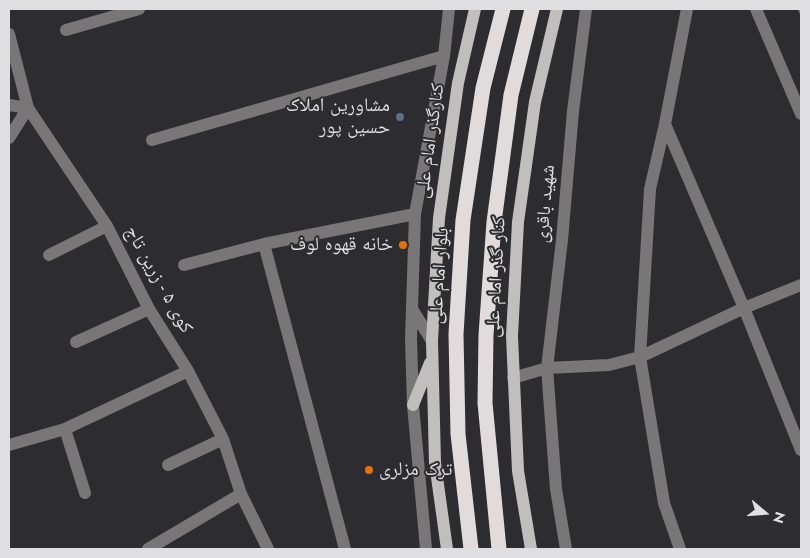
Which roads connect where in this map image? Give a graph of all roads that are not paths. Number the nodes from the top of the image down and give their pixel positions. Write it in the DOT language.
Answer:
graph roads {
  1 [pos="139,9"];
  2 [pos="449,9"];
  3 [pos="475,9"];
  4 [pos="504,9"];
  5 [pos="532,9"];
  6 [pos="557,9"];
  7 [pos="586,9"];
  8 [pos="687,9"];
  9 [pos="756,9"];
  10 [pos="66,30"];
  11 [pos="9,34"];
  12 [pos="444,56"];
  13 [pos="9,105"];
  14 [pos="28,108"];
  15 [pos="801,114"];
  16 [pos="665,124"];
  17 [pos="9,138"];
  18 [pos="152,140"];
  19 [pos="415,214"];
  20 [pos="107,226"];
  21 [pos="264,244"];
  22 [pos="49,255"];
  23 [pos="184,265"];
  24 [pos="801,285"];
  25 [pos="744,308"];
  26 [pos="149,309"];
  27 [pos="412,309"];
  28 [pos="76,342"];
  29 [pos="432,342"];
  30 [pos="640,357"];
  31 [pos="432,358"];
  32 [pos="547,368"];
  33 [pos="188,371"];
  34 [pos="513,378"];
  35 [pos="413,405"];
  36 [pos="65,429"];
  37 [pos="222,439"];
  38 [pos="9,445"];
  39 [pos="801,450"];
  40 [pos="168,465"];
  41 [pos="85,493"];
  42 [pos="242,494"];
  43 [pos="148,549"];
  44 [pos="268,549"];
  45 [pos="345,549"];
  46 [pos="426,549"];
  47 [pos="447,549"];
  48 [pos="471,549"];
  49 [pos="499,549"];
  50 [pos="531,549"];
  51 [pos="566,549"];
  52 [pos="680,549"];
  1 -- 10 [label="street"];
  2 -- 12 [label="street"];
  3 -- 29 [label="main road, کنارگذر امام علی"];
  4 -- 48 [label="highway, بلوار امام علی"];
  5 -- 49 [label="highway"];
  6 -- 34 [label="main road, کنار گذر امام علی"];
  7 -- 32 [label="street, شهید باقری"];
  8 -- 16 [label="street"];
  9 -- 15 [label="street"];
  11 -- 14 [label="street, کوی ۵ - زرین تاج"];
  12 -- 18 [label="street"];
  12 -- 19 [label="street"];
  13 -- 14 [label="street"];
  14 -- 17 [label="street"];
  14 -- 20 [label="street, کوی ۵ - زرین تاج"];
  16 -- 25 [label="street"];
  16 -- 30 [label="street"];
  19 -- 21 [label="street"];
  19 -- 27 [label="street"];
  20 -- 22 [label="street"];
  20 -- 26 [label="street, کوی ۵ - زرین تاج"];
  21 -- 23 [label="street"];
  21 -- 45 [label="street"];
  24 -- 25 [label="street"];
  25 -- 30 [label="street"];
  25 -- 39 [label="street"];
  26 -- 28 [label="street"];
  26 -- 33 [label="street, کوی ۵ - زرین تاج"];
  27 -- 29 [label="street"];
  27 -- 35 [label="street"];
  29 -- 31 [label="main road, کنارگذر امام علی"];
  30 -- 32 [label="street"];
  30 -- 52 [label="street"];
  31 -- 35 [label="main road"];
  31 -- 47 [label="main road, کنارگذر امام علی"];
  32 -- 34 [label="street"];
  32 -- 51 [label="street, شهید باقری"];
  33 -- 36 [label="street"];
  33 -- 37 [label="street, کوی ۵ - زرین تاج"];
  34 -- 50 [label="main road, کنار گذر امام علی"];
  35 -- 46 [label="street"];
  36 -- 38 [label="street"];
  36 -- 41 [label="street"];
  37 -- 40 [label="street"];
  37 -- 42 [label="street, کوی ۵ - زرین تاج"];
  42 -- 43 [label="street"];
  42 -- 44 [label="street, کوی ۵ - زرین تاج"];
}
